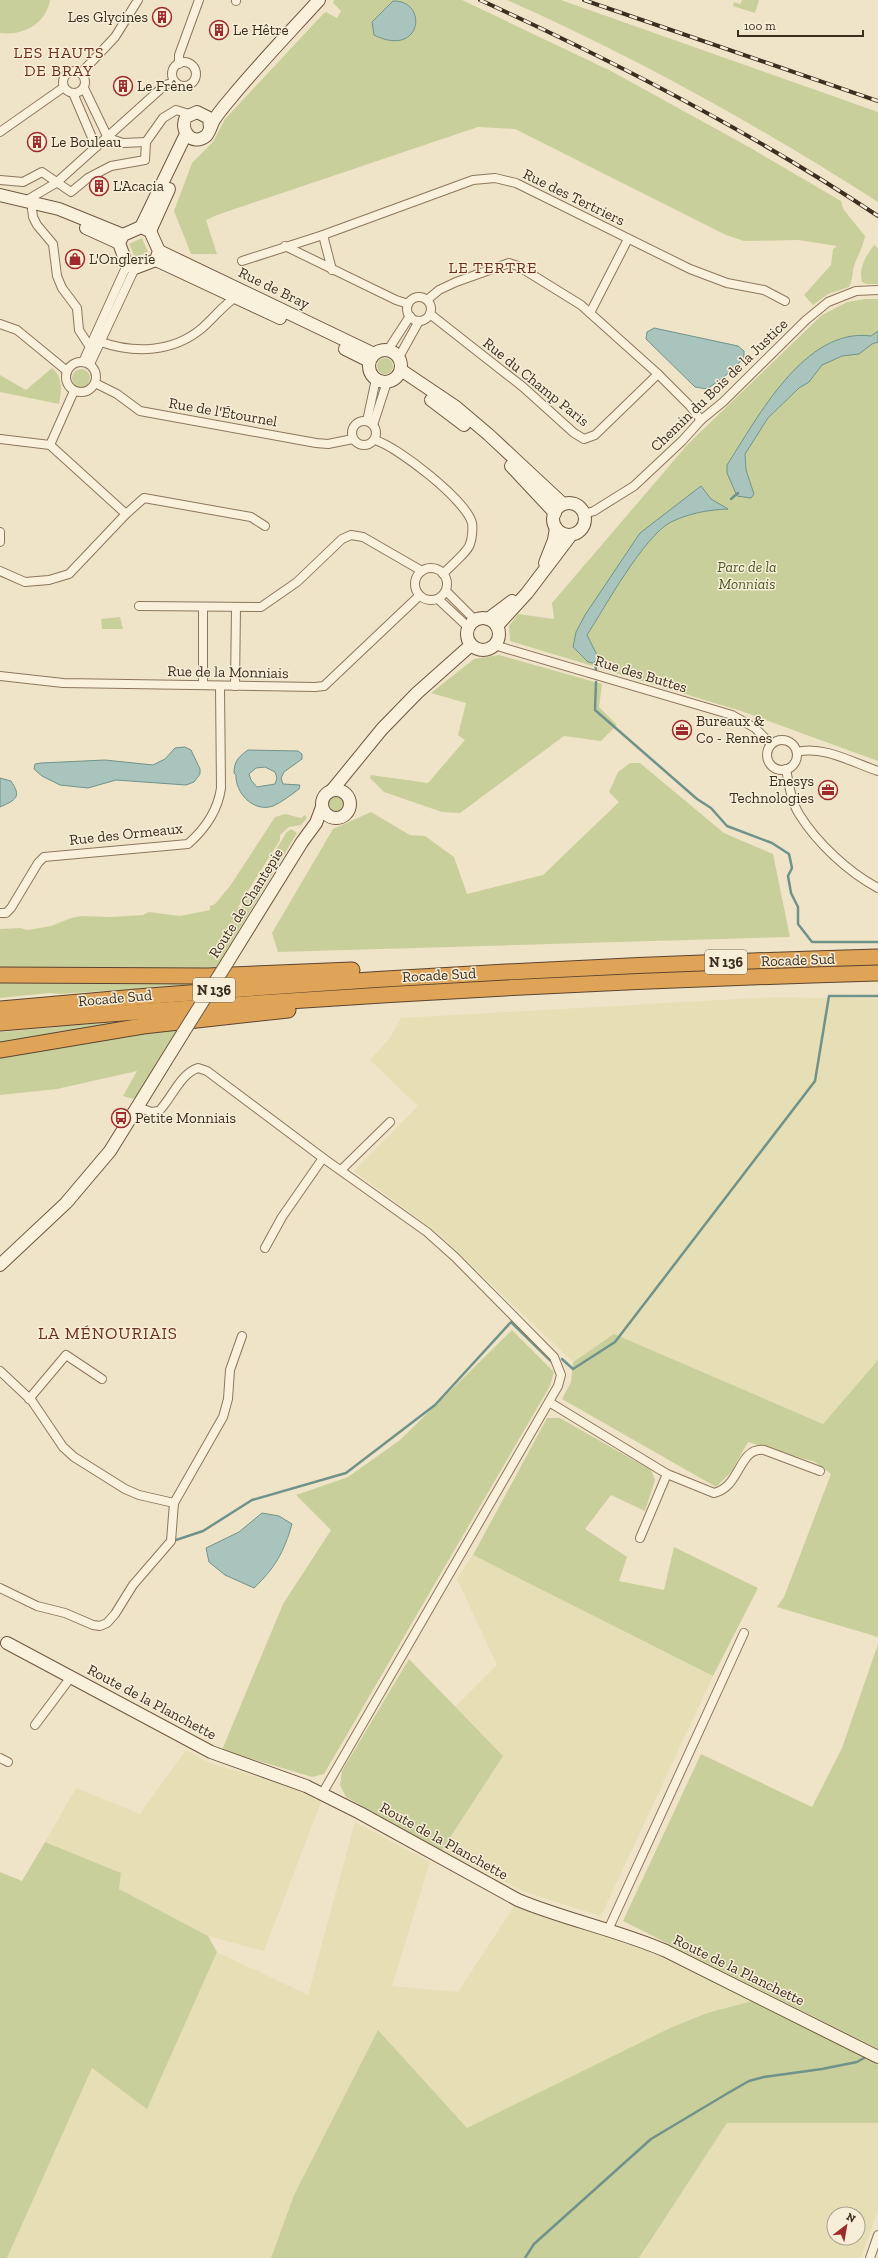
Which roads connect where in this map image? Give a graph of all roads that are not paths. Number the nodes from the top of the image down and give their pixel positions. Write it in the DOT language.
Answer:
graph roads {
  1 [pos="138,0"];
  2 [pos="199,0"];
  3 [pos="320,0"];
  4 [pos="179,64"];
  5 [pos="81,73"];
  6 [pos="175,82"];
  7 [pos="64,87"];
  8 [pos="84,88"];
  9 [pos="73,93"];
  10 [pos="231,98"];
  11 [pos="202,112"];
  12 [pos="189,114"];
  13 [pos="210,128"];
  14 [pos="0,132"];
  15 [pos="191,137"];
  16 [pos="108,138"];
  17 [pos="146,142"];
  18 [pos="96,147"];
  19 [pos="0,180"];
  20 [pos="56,184"];
  21 [pos="0,195"];
  22 [pos="0,203"];
  23 [pos="30,205"];
  24 [pos="146,229"];
  25 [pos="323,235"];
  26 [pos="121,239"];
  27 [pos="628,239"];
  28 [pos="285,246"];
  29 [pos="158,256"];
  30 [pos="242,261"];
  31 [pos="131,267"];
  32 [pos="332,270"];
  33 [pos="878,290"];
  34 [pos="236,297"];
  35 [pos="427,300"];
  36 [pos="785,301"];
  37 [pos="408,304"];
  38 [pos="590,313"];
  39 [pos="430,314"];
  40 [pos="410,316"];
  41 [pos="419,321"];
  42 [pos="0,324"];
  43 [pos="101,342"];
  44 [pos="90,346"];
  45 [pos="394,353"];
  46 [pos="371,357"];
  47 [pos="86,363"];
  48 [pos="67,371"];
  49 [pos="658,374"];
  50 [pos="390,377"];
  51 [pos="95,383"];
  52 [pos="74,391"];
  53 [pos="701,420"];
  54 [pos="370,423"];
  55 [pos="0,439"];
  56 [pos="353,439"];
  57 [pos="375,440"];
  58 [pos="50,445"];
  59 [pos="559,509"];
  60 [pos="126,514"];
  61 [pos="585,514"];
  62 [pos="264,526"];
  63 [pos="556,528"];
  64 [pos="0,532"];
  65 [pos="571,535"];
  66 [pos="0,542"];
  67 [pos="0,571"];
  68 [pos="422,571"];
  69 [pos="443,574"];
  70 [pos="446,591"];
  71 [pos="419,596"];
  72 [pos="438,599"];
  73 [pos="139,606"];
  74 [pos="203,607"];
  75 [pos="236,607"];
  76 [pos="492,622"];
  77 [pos="472,624"];
  78 [pos="470,645"];
  79 [pos="494,645"];
  80 [pos="0,676"];
  81 [pos="203,685"];
  82 [pos="220,686"];
  83 [pos="235,686"];
  84 [pos="772,744"];
  85 [pos="797,752"];
  86 [pos="786,769"];
  87 [pos="878,771"];
  88 [pos="345,775"];
  89 [pos="333,790"];
  90 [pos="347,794"];
  91 [pos="322,807"];
  92 [pos="332,817"];
  93 [pos="316,823"];
  94 [pos="878,888"];
  95 [pos="0,913"];
  96 [pos="878,957"];
  97 [pos="878,973"];
  98 [pos="0,975"];
  99 [pos="428,976"];
  100 [pos="384,994"];
  101 [pos="0,1008"];
  102 [pos="0,1023"];
  103 [pos="0,1050"];
  104 [pos="138,1107"];
  105 [pos="390,1122"];
  106 [pos="324,1158"];
  107 [pos="341,1170"];
  108 [pos="264,1248"];
  109 [pos="0,1265"];
  110 [pos="242,1336"];
  111 [pos="0,1371"];
  112 [pos="102,1379"];
  113 [pos="29,1399"];
  114 [pos="549,1402"];
  115 [pos="820,1471"];
  116 [pos="667,1474"];
  117 [pos="174,1503"];
  118 [pos="640,1538"];
  119 [pos="0,1588"];
  120 [pos="744,1633"];
  121 [pos="3,1641"];
  122 [pos="71,1677"];
  123 [pos="35,1725"];
  124 [pos="0,1758"];
  125 [pos="8,1762"];
  126 [pos="322,1794"];
  127 [pos="608,1930"];
  128 [pos="878,2057"];
  129 [pos="878,2235"];
  130 [pos="870,2258"];
  1 -- 5 [label="street"];
  2 -- 4 [label="street"];
  3 -- 10 [label="street"];
  4 -- 6 [label="street"];
  4 -- 6 [label="street"];
  5 -- 7 [label="street"];
  5 -- 8 [label="street"];
  6 -- 16 [label="street"];
  7 -- 9 [label="street"];
  7 -- 14 [label="street"];
  8 -- 9 [label="street"];
  8 -- 16 [label="street"];
  9 -- 18 [label="street"];
  10 -- 11 [label="street"];
  10 -- 13 [label="street"];
  11 -- 12 [label="street"];
  11 -- 13 [label="street"];
  12 -- 15 [label="street"];
  12 -- 17 [label="street"];
  13 -- 15 [label="street"];
  15 -- 24 [label="street"];
  16 -- 17 [label="street"];
  16 -- 18 [label="street"];
  17 -- 20 [label="street"];
  18 -- 20 [label="street"];
  19 -- 20 [label="street"];
  20 -- 23 [label="street"];
  21 -- 23 [label="street"];
  22 -- 23 [label="street"];
  23 -- 26 [label="street"];
  23 -- 44 [label="street"];
  24 -- 26 [label="street"];
  24 -- 29 [label="street"];
  25 -- 27 [label="street, Rue des Tertriers"];
  25 -- 28 [label="street, Rue des Tertriers"];
  25 -- 32 [label="street"];
  26 -- 31 [label="street"];
  27 -- 36 [label="street, Rue des Tertriers"];
  27 -- 38 [label="street"];
  28 -- 30 [label="street, Rue des Tertriers"];
  28 -- 32 [label="street"];
  29 -- 31 [label="street"];
  29 -- 34 [label="street, Rue de Bray"];
  29 -- 46 [label="street, Rue de Bray"];
  31 -- 43 [label="street"];
  31 -- 44 [label="street"];
  32 -- 37 [label="street"];
  33 -- 53 [label="street, Chemin du Bois de la Justice"];
  34 -- 43 [label="street"];
  34 -- 46 [label="street, Rue de Bray"];
  35 -- 37 [label="street"];
  35 -- 38 [label="street"];
  35 -- 39 [label="street"];
  37 -- 40 [label="street"];
  38 -- 49 [label="street"];
  39 -- 41 [label="street"];
  39 -- 49 [label="street, Rue du Champ Paris"];
  40 -- 41 [label="street"];
  40 -- 45 [label="street"];
  41 -- 45 [label="street"];
  42 -- 48 [label="street"];
  43 -- 47 [label="street"];
  44 -- 47 [label="street"];
  45 -- 46 [label="street"];
  45 -- 50 [label="street"];
  46 -- 50 [label="street"];
  47 -- 48 [label="street"];
  47 -- 51 [label="street"];
  48 -- 52 [label="street"];
  49 -- 53 [label="street"];
  50 -- 54 [label="street"];
  50 -- 59 [label="street"];
  51 -- 52 [label="street"];
  51 -- 56 [label="street, Rue de l'Étournel"];
  52 -- 58 [label="street"];
  53 -- 61 [label="street, Chemin du Bois de la Justice"];
  54 -- 56 [label="street"];
  54 -- 57 [label="street"];
  55 -- 58 [label="street"];
  56 -- 57 [label="street"];
  57 -- 69 [label="street"];
  58 -- 60 [label="street"];
  59 -- 61 [label="street"];
  59 -- 63 [label="street"];
  60 -- 62 [label="street"];
  60 -- 67 [label="street"];
  61 -- 65 [label="street"];
  63 -- 65 [label="street"];
  63 -- 76 [label="street"];
  64 -- 66 [label="street"];
  65 -- 76 [label="street"];
  68 -- 69 [label="street"];
  68 -- 71 [label="street"];
  68 -- 75 [label="street"];
  69 -- 70 [label="street"];
  70 -- 72 [label="street"];
  70 -- 77 [label="street"];
  71 -- 72 [label="street"];
  71 -- 83 [label="street, Rue de la Monniais"];
  72 -- 77 [label="street"];
  73 -- 74 [label="street"];
  74 -- 75 [label="street"];
  74 -- 81 [label="street"];
  75 -- 83 [label="street"];
  76 -- 77 [label="street"];
  76 -- 79 [label="street"];
  77 -- 78 [label="street"];
  78 -- 79 [label="street"];
  78 -- 88 [label="street"];
  79 -- 84 [label="street, Rue des Buttes"];
  80 -- 81 [label="street, Rue de la Monniais"];
  81 -- 82 [label="street, Rue de la Monniais"];
  82 -- 83 [label="street, Rue de la Monniais"];
  82 -- 95 [label="street, Rue des Ormeaux"];
  84 -- 85 [label="street"];
  84 -- 86 [label="street"];
  85 -- 86 [label="street"];
  85 -- 87 [label="street"];
  86 -- 94 [label="street"];
  88 -- 89 [label="street"];
  88 -- 90 [label="street"];
  89 -- 90 [label="street"];
  89 -- 91 [label="street"];
  90 -- 92 [label="street"];
  91 -- 92 [label="street"];
  91 -- 93 [label="street, Route de Chantepie"];
  92 -- 93 [label="street"];
  93 -- 104 [label="street, Route de Chantepie, bridge"];
  96 -- 99 [label="highway, Rocade Sud / N 136"];
  97 -- 100 [label="highway, Rocade Sud / N 136"];
  98 -- 99 [label="highway"];
  99 -- 101 [label="highway, Rocade Sud / N 136"];
  100 -- 102 [label="highway, Rocade Sud / N 136"];
  100 -- 103 [label="highway"];
  104 -- 106 [label="street"];
  104 -- 109 [label="street, Route de Chantepie"];
  105 -- 107 [label="street"];
  106 -- 107 [label="street"];
  106 -- 108 [label="street"];
  107 -- 114 [label="street"];
  110 -- 117 [label="street"];
  111 -- 113 [label="street"];
  112 -- 113 [label="street"];
  113 -- 117 [label="street"];
  114 -- 116 [label="street"];
  114 -- 126 [label="street"];
  115 -- 116 [label="street"];
  116 -- 118 [label="street"];
  117 -- 119 [label="street"];
  120 -- 127 [label="street"];
  121 -- 122 [label="street, Route de la Planchette"];
  122 -- 123 [label="street"];
  122 -- 126 [label="street, Route de la Planchette"];
  124 -- 125 [label="street"];
  126 -- 127 [label="street, Route de la Planchette"];
  127 -- 128 [label="street, Route de la Planchette"];
  129 -- 130 [label="street"];
}
